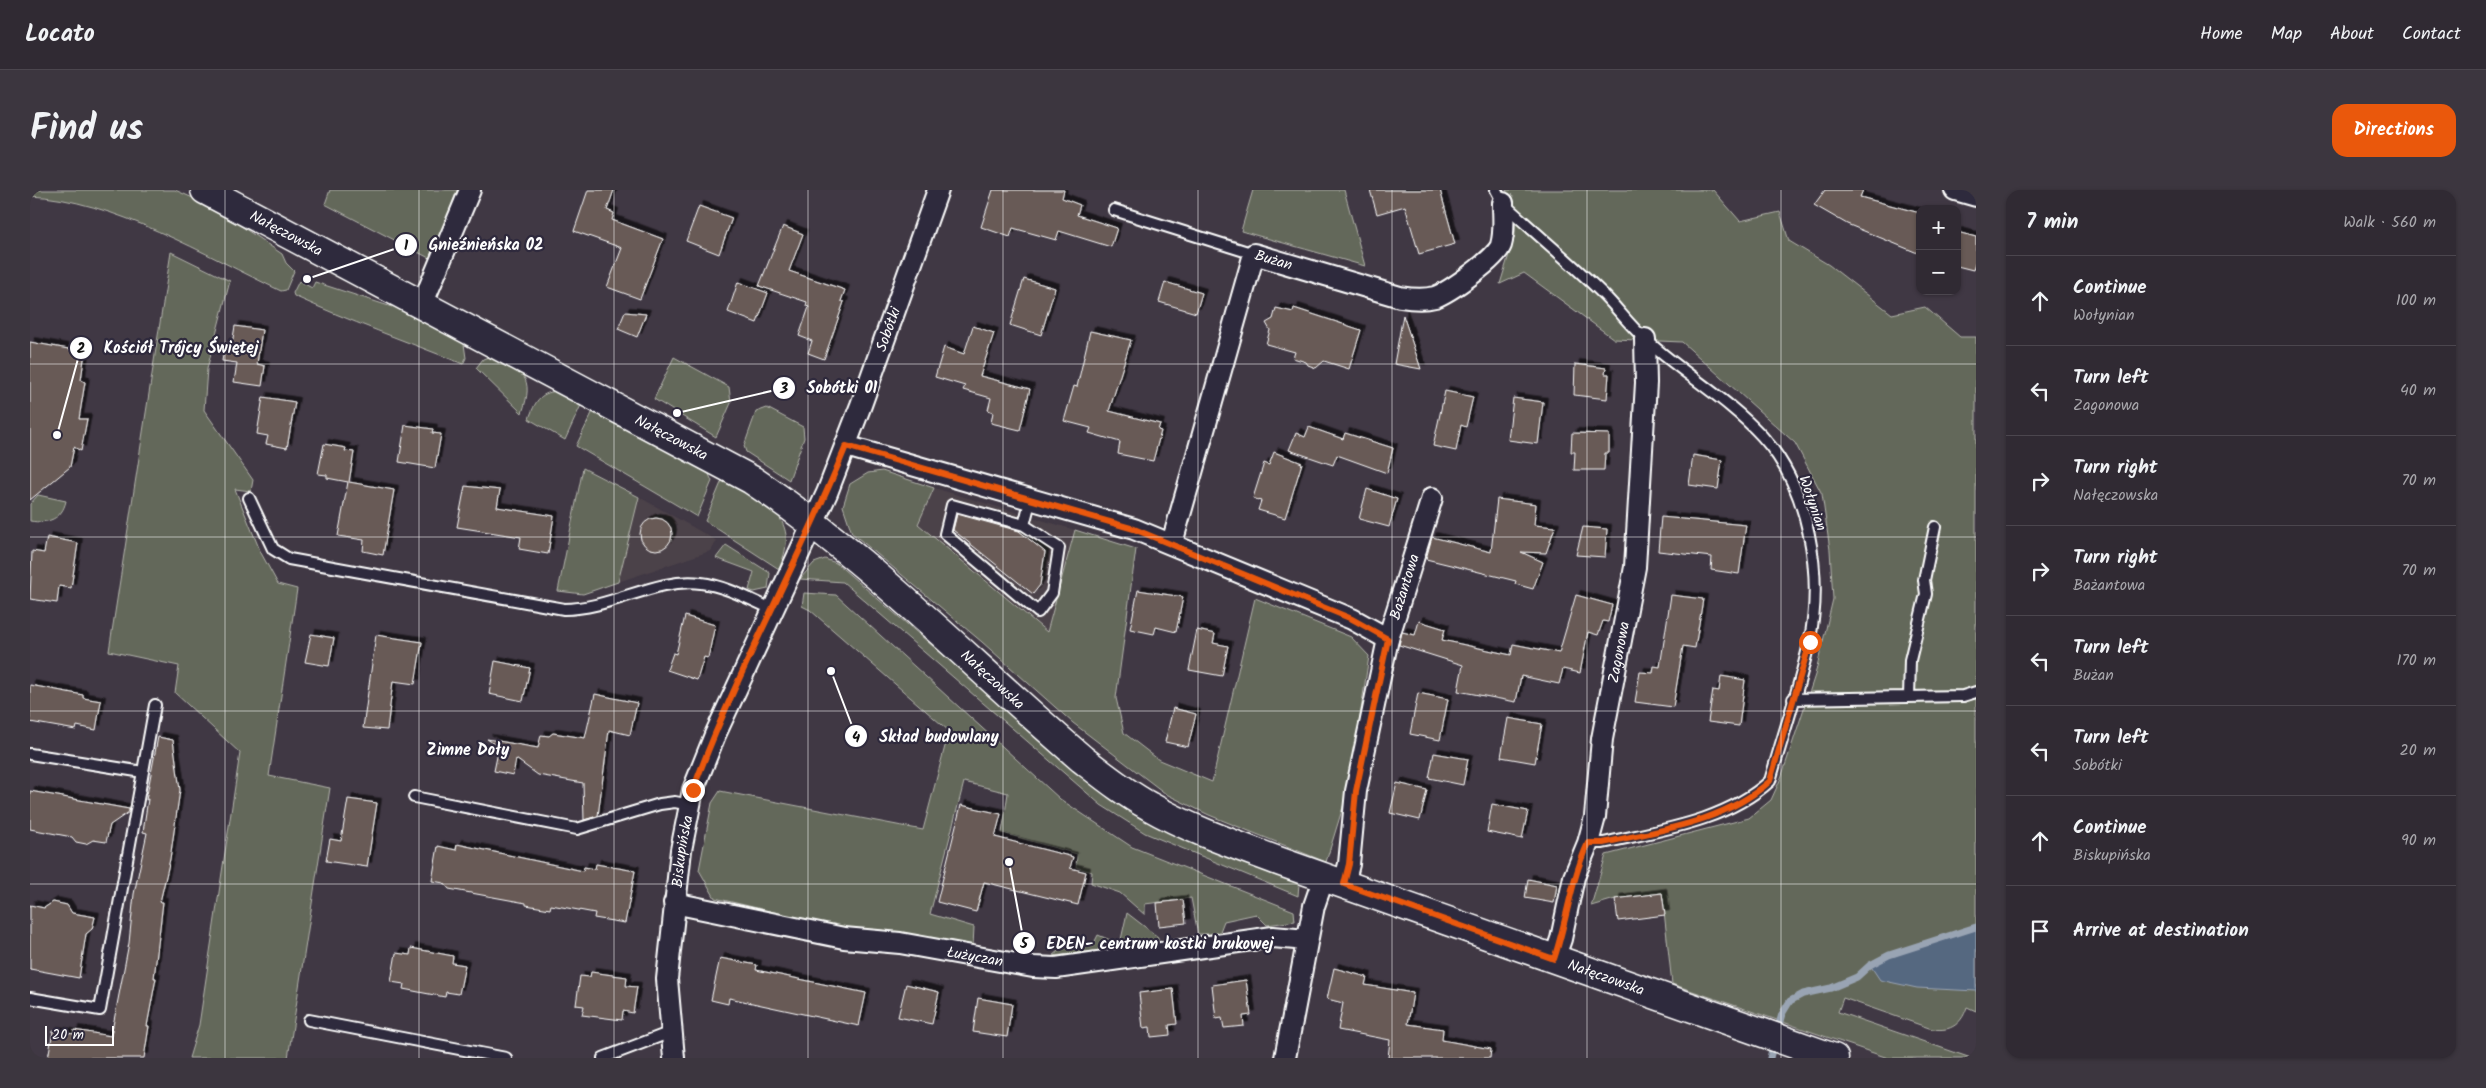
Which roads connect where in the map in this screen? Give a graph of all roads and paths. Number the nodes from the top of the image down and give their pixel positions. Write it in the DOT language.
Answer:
graph roads {
  1 [pos="205,190"];
  2 [pos="470,190"];
  3 [pos="938,190"];
  4 [pos="1955,190"];
  5 [pos="1976,196"];
  6 [pos="1499,197"];
  7 [pos="1114,210"];
  8 [pos="1254,254"];
  9 [pos="422,305"];
  10 [pos="1645,339"];
  11 [pos="846,446"];
  12 [pos="249,498"];
  13 [pos="1031,498"];
  14 [pos="1432,498"];
  15 [pos="814,522"];
  16 [pos="1024,525"];
  17 [pos="1935,527"];
  18 [pos="1172,543"];
  19 [pos="772,609"];
  20 [pos="1388,639"];
  21 [pos="1976,692"];
  22 [pos="1909,697"];
  23 [pos="1793,699"];
  24 [pos="155,705"];
  25 [pos="30,754"];
  26 [pos="143,772"];
  27 [pos="414,797"];
  28 [pos="690,805"];
  29 [pos="1588,843"];
  30 [pos="1334,881"];
  31 [pos="674,903"];
  32 [pos="1307,940"];
  33 [pos="1554,959"];
  34 [pos="30,998"];
  35 [pos="309,1020"];
  36 [pos="671,1032"];
  37 [pos="506,1058"];
  38 [pos="603,1058"];
  39 [pos="674,1058"];
  40 [pos="1285,1058"];
  41 [pos="1834,1058"];
  1 -- 9 [label="main road, Nałęczowska"];
  2 -- 9 [label="street"];
  3 -- 11 [label="street, Sobótki"];
  4 -- 5 [label="street"];
  6 -- 8 [label="street, Bużan"];
  6 -- 10 [label="lane, Wołynian"];
  7 -- 8 [label="lane"];
  8 -- 18 [label="street, Bużan"];
  9 -- 15 [label="main road, Nałęczowska"];
  10 -- 23 [label="lane, Wołynian"];
  10 -- 29 [label="street, Zagonowa"];
  11 -- 13 [label="street"];
  11 -- 15 [label="street, Sobótki"];
  12 -- 19 [label="lane"];
  13 -- 16 [label="lane"];
  13 -- 18 [label="street"];
  14 -- 20 [label="street, Bażantowa"];
  15 -- 19 [label="street, Biskupińska"];
  15 -- 30 [label="main road, Nałęczowska"];
  16 -- 16 [label="lane"];
  17 -- 22 [label="lane"];
  18 -- 20 [label="street"];
  19 -- 28 [label="street, Biskupińska"];
  20 -- 30 [label="street, Bażantowa"];
  21 -- 22 [label="lane"];
  22 -- 23 [label="lane"];
  23 -- 29 [label="lane, Wołynian"];
  24 -- 26 [label="lane"];
  25 -- 26 [label="lane"];
  26 -- 34 [label="lane"];
  27 -- 28 [label="lane"];
  28 -- 31 [label="street, Biskupińska"];
  29 -- 33 [label="street, Zagonowa"];
  30 -- 32 [label="street"];
  30 -- 33 [label="main road, Nałęczowska"];
  31 -- 32 [label="street, Łużyczan"];
  31 -- 36 [label="street, Biskupińska"];
  32 -- 40 [label="street"];
  33 -- 41 [label="main road, Nałęczowska"];
  35 -- 37 [label="lane"];
  36 -- 38 [label="lane"];
  36 -- 39 [label="street, Biskupińska"];
}
